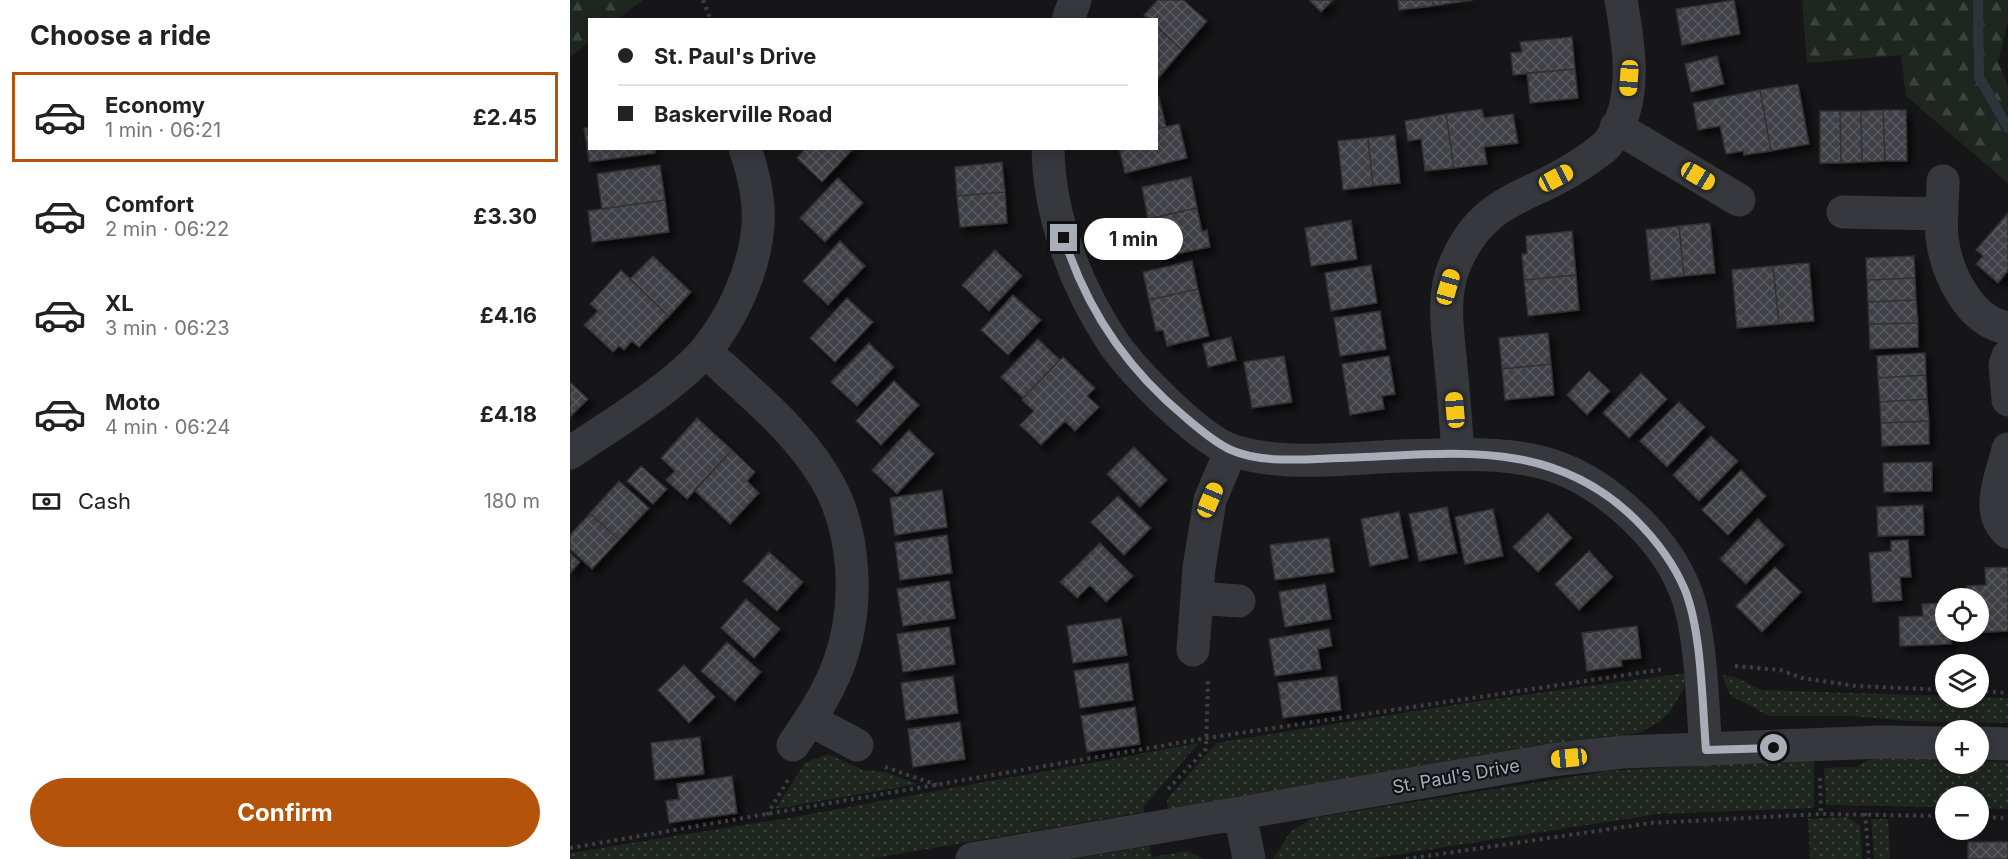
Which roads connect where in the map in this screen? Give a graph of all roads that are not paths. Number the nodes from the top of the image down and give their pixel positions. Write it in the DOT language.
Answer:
graph roads {
  1 [pos="1075,0"];
  2 [pos="1621,0"];
  3 [pos="1069,18"];
  4 [pos="1616,127"];
  5 [pos="746,150"];
  6 [pos="1048,150"];
  7 [pos="1943,181"];
  8 [pos="1739,200"];
  9 [pos="1843,212"];
  10 [pos="1942,214"];
  11 [pos="2008,328"];
  12 [pos="705,351"];
  13 [pos="2008,356"];
  14 [pos="2008,400"];
  15 [pos="2008,449"];
  16 [pos="1231,450"];
  17 [pos="570,453"];
  18 [pos="1458,454"];
  19 [pos="2008,532"];
  20 [pos="1197,598"];
  21 [pos="1239,601"];
  22 [pos="1193,650"];
  23 [pos="1935,743"];
  24 [pos="1989,743"];
  25 [pos="2008,744"];
  26 [pos="857,745"];
  27 [pos="1706,750"];
  28 [pos="1240,814"];
  29 [pos="972,859"];
  30 [pos="1249,859"];
  1 -- 3 [label="street"];
  2 -- 4 [label="street"];
  4 -- 8 [label="street"];
  4 -- 18 [label="street"];
  5 -- 12 [label="street"];
  6 -- 16 [label="street"];
  7 -- 10 [label="street"];
  9 -- 10 [label="street"];
  10 -- 11 [label="street"];
  12 -- 17 [label="street"];
  12 -- 26 [label="street"];
  13 -- 14 [label="street"];
  15 -- 19 [label="street"];
  16 -- 18 [label="street"];
  16 -- 20 [label="street"];
  18 -- 27 [label="street"];
  20 -- 21 [label="street"];
  20 -- 22 [label="street"];
  23 -- 27 [label="street, St. Paul's Drive"];
  24 -- 25 [label="street"];
  27 -- 28 [label="street, St. Paul's Drive"];
  28 -- 29 [label="street, St. Paul's Drive"];
  28 -- 30 [label="street"];
}
